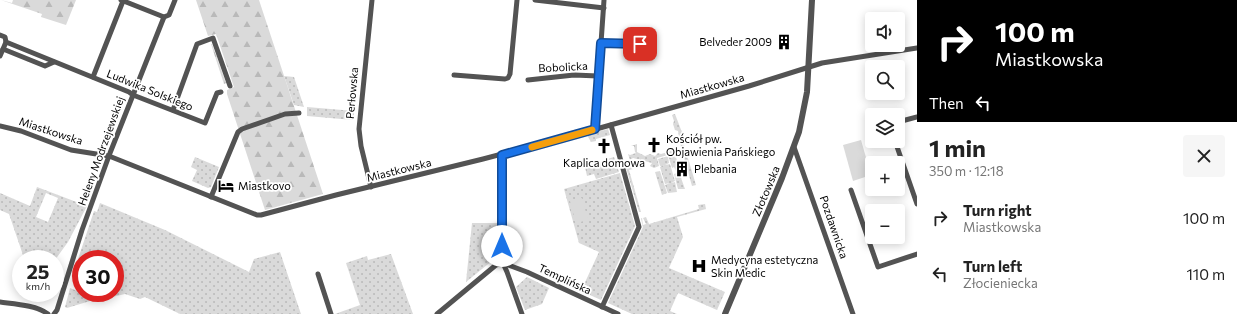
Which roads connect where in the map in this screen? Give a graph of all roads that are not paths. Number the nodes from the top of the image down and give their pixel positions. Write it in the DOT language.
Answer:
graph roads {
  1 [pos="122,0"];
  2 [pos="175,0"];
  3 [pos="372,0"];
  4 [pos="517,0"];
  5 [pos="535,0"];
  6 [pos="604,0"];
  7 [pos="812,0"];
  8 [pos="604,8"];
  9 [pos="164,17"];
  10 [pos="0,35"];
  11 [pos="6,42"];
  12 [pos="601,43"];
  13 [pos="652,45"];
  14 [pos="917,48"];
  15 [pos="3,49"];
  16 [pos="0,56"];
  17 [pos="54,62"];
  18 [pos="808,67"];
  19 [pos="454,75"];
  20 [pos="598,76"];
  21 [pos="93,78"];
  22 [pos="528,80"];
  23 [pos="230,86"];
  24 [pos="221,92"];
  25 [pos="133,95"];
  26 [pos="173,110"];
  27 [pos="299,113"];
  28 [pos="917,117"];
  29 [pos="905,120"];
  30 [pos="611,125"];
  31 [pos="0,126"];
  32 [pos="595,129"];
  33 [pos="794,147"];
  34 [pos="897,148"];
  35 [pos="502,155"];
  36 [pos="109,156"];
  37 [pos="371,187"];
  38 [pos="851,190"];
  39 [pos="211,197"];
  40 [pos="917,204"];
  41 [pos="917,254"];
  42 [pos="503,263"];
  43 [pos="318,274"];
  44 [pos="0,302"];
  45 [pos="602,306"];
  46 [pos="48,314"];
  47 [pos="54,314"];
  48 [pos="331,314"];
  49 [pos="437,314"];
  50 [pos="522,314"];
  51 [pos="618,314"];
  52 [pos="725,314"];
  53 [pos="853,314"];
  1 -- 9 [label="street"];
  1 -- 21 [label="street"];
  2 -- 9 [label="street, Heleny Modrzejewskiej"];
  3 -- 37 [label="street, Perłowska"];
  4 -- 19 [label="street"];
  5 -- 8 [label="street"];
  6 -- 8 [label="street"];
  7 -- 18 [label="street, Złotowska"];
  8 -- 12 [label="street"];
  9 -- 25 [label="street, Heleny Modrzejewskiej"];
  10 -- 11 [label="street, Ludwika Solskiego"];
  11 -- 15 [label="street"];
  11 -- 17 [label="street, Ludwika Solskiego"];
  12 -- 13 [label="street"];
  12 -- 20 [label="street"];
  14 -- 18 [label="street, Miastkowska"];
  15 -- 16 [label="street"];
  15 -- 17 [label="street, Ludwika Solskiego"];
  17 -- 21 [label="street, Ludwika Solskiego"];
  18 -- 30 [label="street, Miastkowska"];
  18 -- 33 [label="street, Złotowska"];
  20 -- 22 [label="street, Bobolicka"];
  20 -- 32 [label="street"];
  21 -- 25 [label="street, Ludwika Solskiego"];
  23 -- 26 [label="street"];
  24 -- 26 [label="street, Ludwika Solskiego"];
  25 -- 26 [label="street, Ludwika Solskiego"];
  25 -- 36 [label="street, Heleny Modrzejewskiej"];
  27 -- 39 [label="street"];
  28 -- 29 [label="street"];
  30 -- 32 [label="street, Miastkowska"];
  30 -- 45 [label="street"];
  31 -- 36 [label="street, Miastkowska"];
  32 -- 35 [label="street, Miastkowska"];
  33 -- 52 [label="street, Złotowska"];
  33 -- 53 [label="street, Pozdawnicka"];
  34 -- 40 [label="street"];
  35 -- 37 [label="street, Miastkowska"];
  35 -- 42 [label="street"];
  36 -- 39 [label="street, Miastkowska"];
  36 -- 47 [label="street, Heleny Modrzejewskiej"];
  37 -- 39 [label="street, Miastkowska"];
  38 -- 41 [label="street"];
  42 -- 45 [label="street, Templińska"];
  42 -- 49 [label="street"];
  42 -- 50 [label="street"];
  43 -- 48 [label="street"];
  44 -- 46 [label="street"];
  45 -- 51 [label="street, Templińska"];
}
